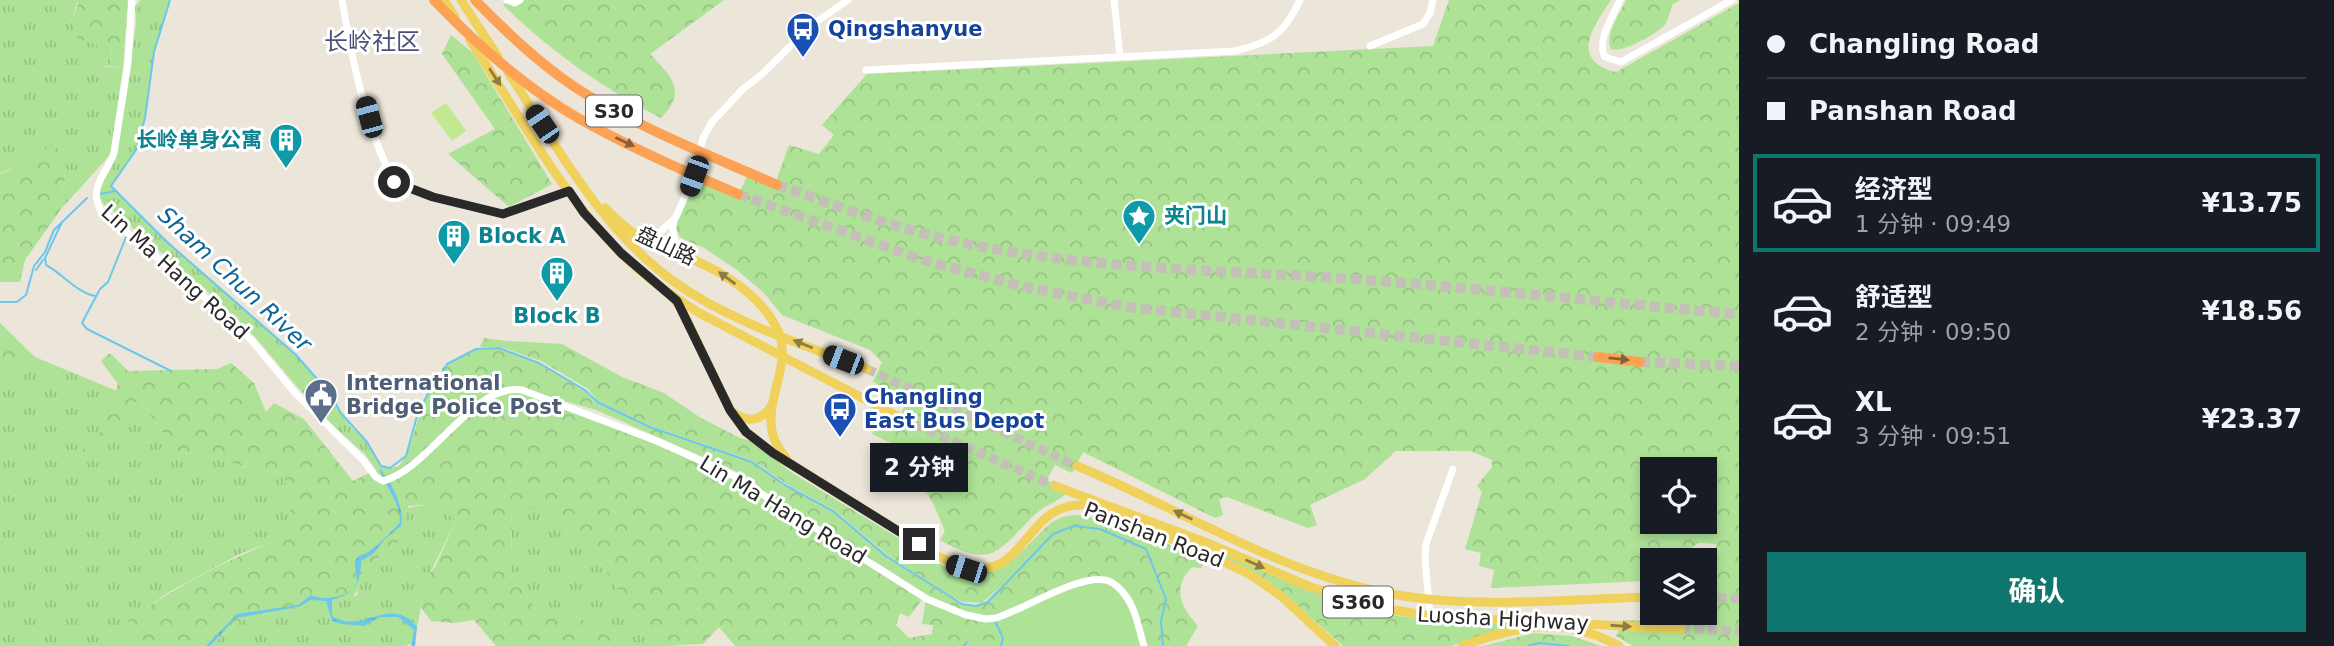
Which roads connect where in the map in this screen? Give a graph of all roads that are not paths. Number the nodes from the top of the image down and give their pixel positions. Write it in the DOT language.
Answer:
graph roads {
  1 [pos="132,0"];
  2 [pos="342,0"];
  3 [pos="434,0"];
  4 [pos="444,0"];
  5 [pos="461,0"];
  6 [pos="475,0"];
  7 [pos="507,0"];
  8 [pos="520,0"];
  9 [pos="848,0"];
  10 [pos="1114,0"];
  11 [pos="1300,0"];
  12 [pos="1433,0"];
  13 [pos="1620,0"];
  14 [pos="1732,0"];
  15 [pos="1370,46"];
  16 [pos="1120,56"];
  17 [pos="866,70"];
  18 [pos="777,185"];
  19 [pos="584,187"];
  20 [pos="569,191"];
  21 [pos="737,194"];
  22 [pos="676,217"];
  23 [pos="628,228"];
  24 [pos="699,262"];
  25 [pos="670,294"];
  26 [pos="1598,357"];
  27 [pos="1640,362"];
  28 [pos="867,369"];
  29 [pos="773,402"];
  30 [pos="730,410"];
  31 [pos="903,419"];
  32 [pos="1077,466"];
  33 [pos="1453,469"];
  34 [pos="804,473"];
  35 [pos="1055,486"];
  36 [pos="1640,597"];
  37 [pos="1428,599"];
  38 [pos="1430,616"];
  39 [pos="1681,629"];
  40 [pos="1616,644"];
  41 [pos="1144,646"];
  42 [pos="1335,646"];
  43 [pos="1462,646"];
  1 -- 41 [label="street, Lin Ma Hang Road"];
  2 -- 20 [label="street"];
  3 -- 21 [label="highway, S30, one-way"];
  4 -- 20 [label="main road, one-way"];
  5 -- 19 [label="main road"];
  6 -- 18 [label="highway, S30"];
  7 -- 8 [label="street"];
  9 -- 22 [label="street"];
  10 -- 16 [label="street"];
  11 -- 16 [label="street"];
  12 -- 15 [label="street"];
  13 -- 14 [label="street"];
  16 -- 17 [label="street"];
  19 -- 23 [label="main road, 盘山路"];
  28 -- 19 [label="main road, one-way"];
  20 -- 25 [label="main road"];
  22 -- 23 [label="street"];
  22 -- 24 [label="street"];
  23 -- 24 [label="main road, 盘山路"];
  29 -- 24 [label="main road, 盘山路, one-way"];
  25 -- 30 [label="main road, Panshan Road"];
  25 -- 31 [label="main road"];
  26 -- 27 [label="highway, one-way"];
  29 -- 30 [label="main road"];
  29 -- 34 [label="main road"];
  30 -- 34 [label="main road, Panshan Road"];
  37 -- 32 [label="main road, Luosha Highway / S360, one-way"];
  33 -- 37 [label="street"];
  34 -- 42 [label="main road, Panshan Road"];
  35 -- 38 [label="main road, Luosha Highway / S360, one-way"];
  36 -- 37 [label="main road, Luosha Highway / S360"];
  37 -- 38 [label="street"];
  38 -- 39 [label="main road, Luosha Highway / S360, one-way"];
  40 -- 43 [label="main road"];
}
